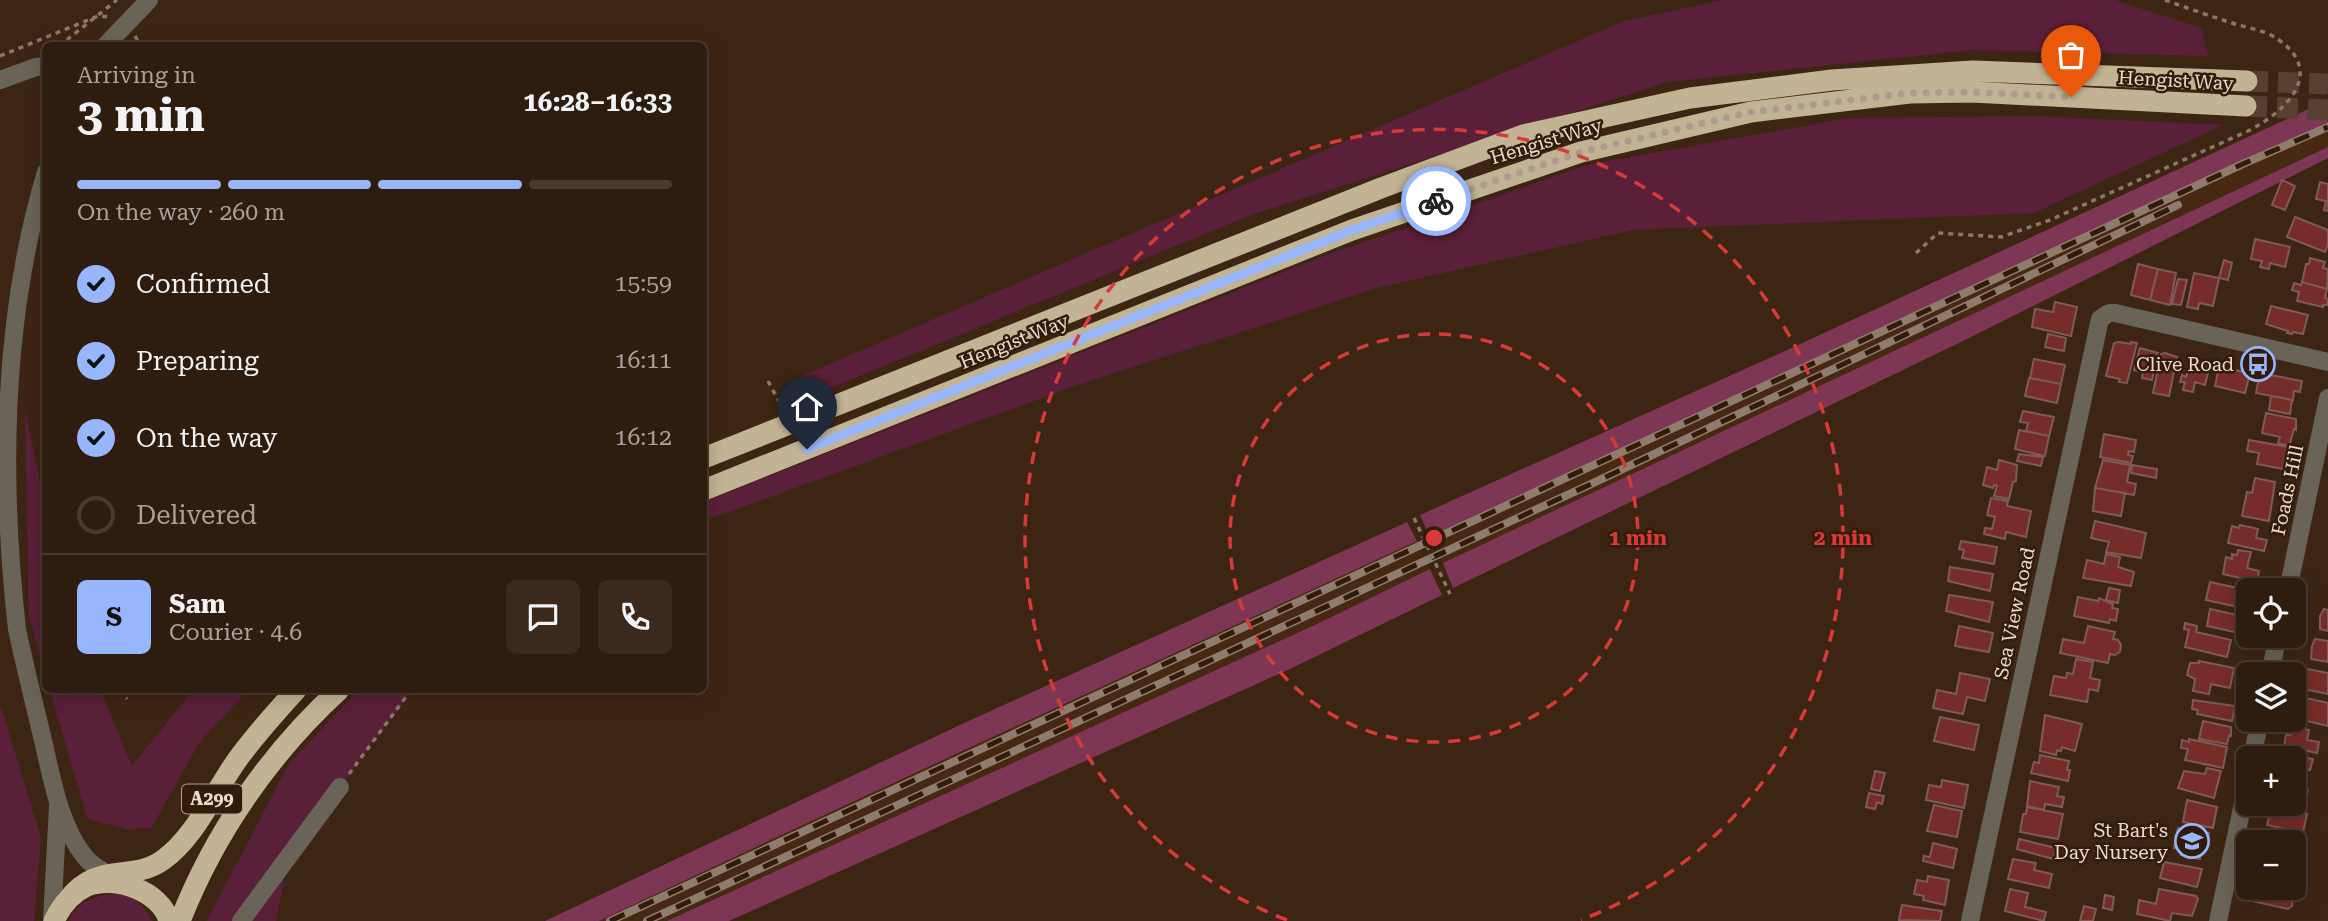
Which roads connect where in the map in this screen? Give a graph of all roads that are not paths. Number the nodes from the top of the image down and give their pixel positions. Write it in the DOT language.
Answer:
graph roads {
  1 [pos="149,0"];
  2 [pos="109,42"];
  3 [pos="42,66"];
  4 [pos="0,80"];
  5 [pos="2247,81"];
  6 [pos="2246,106"];
  7 [pos="42,187"];
  8 [pos="2328,362"];
  9 [pos="2328,398"];
  10 [pos="707,457"];
  11 [pos="707,489"];
  12 [pos="2290,578"];
  13 [pos="293,693"];
  14 [pos="336,693"];
  15 [pos="340,787"];
  16 [pos="58,803"];
  17 [pos="2240,816"];
  18 [pos="107,874"];
  19 [pos="135,889"];
  20 [pos="67,901"];
  21 [pos="53,921"];
  22 [pos="169,921"];
  23 [pos="180,921"];
  24 [pos="240,921"];
  25 [pos="1970,921"];
  26 [pos="2218,921"];
  1 -- 2 [label="street"];
  3 -- 4 [label="street"];
  5 -- 10 [label="highway, Hengist Way"];
  6 -- 11 [label="highway, Hengist Way"];
  7 -- 16 [label="street"];
  8 -- 25 [label="street, Sea View Road"];
  9 -- 12 [label="street, Foads Hill"];
  13 -- 18 [label="highway, A299"];
  14 -- 23 [label="highway, A299"];
  15 -- 24 [label="street"];
  16 -- 18 [label="street"];
  16 -- 21 [label="street"];
  17 -- 26 [label="street"];
  18 -- 19 [label="street"];
  18 -- 20 [label="highway, A299"];
  19 -- 20 [label="highway"];
  19 -- 22 [label="highway"];
  20 -- 21 [label="highway"];
}
